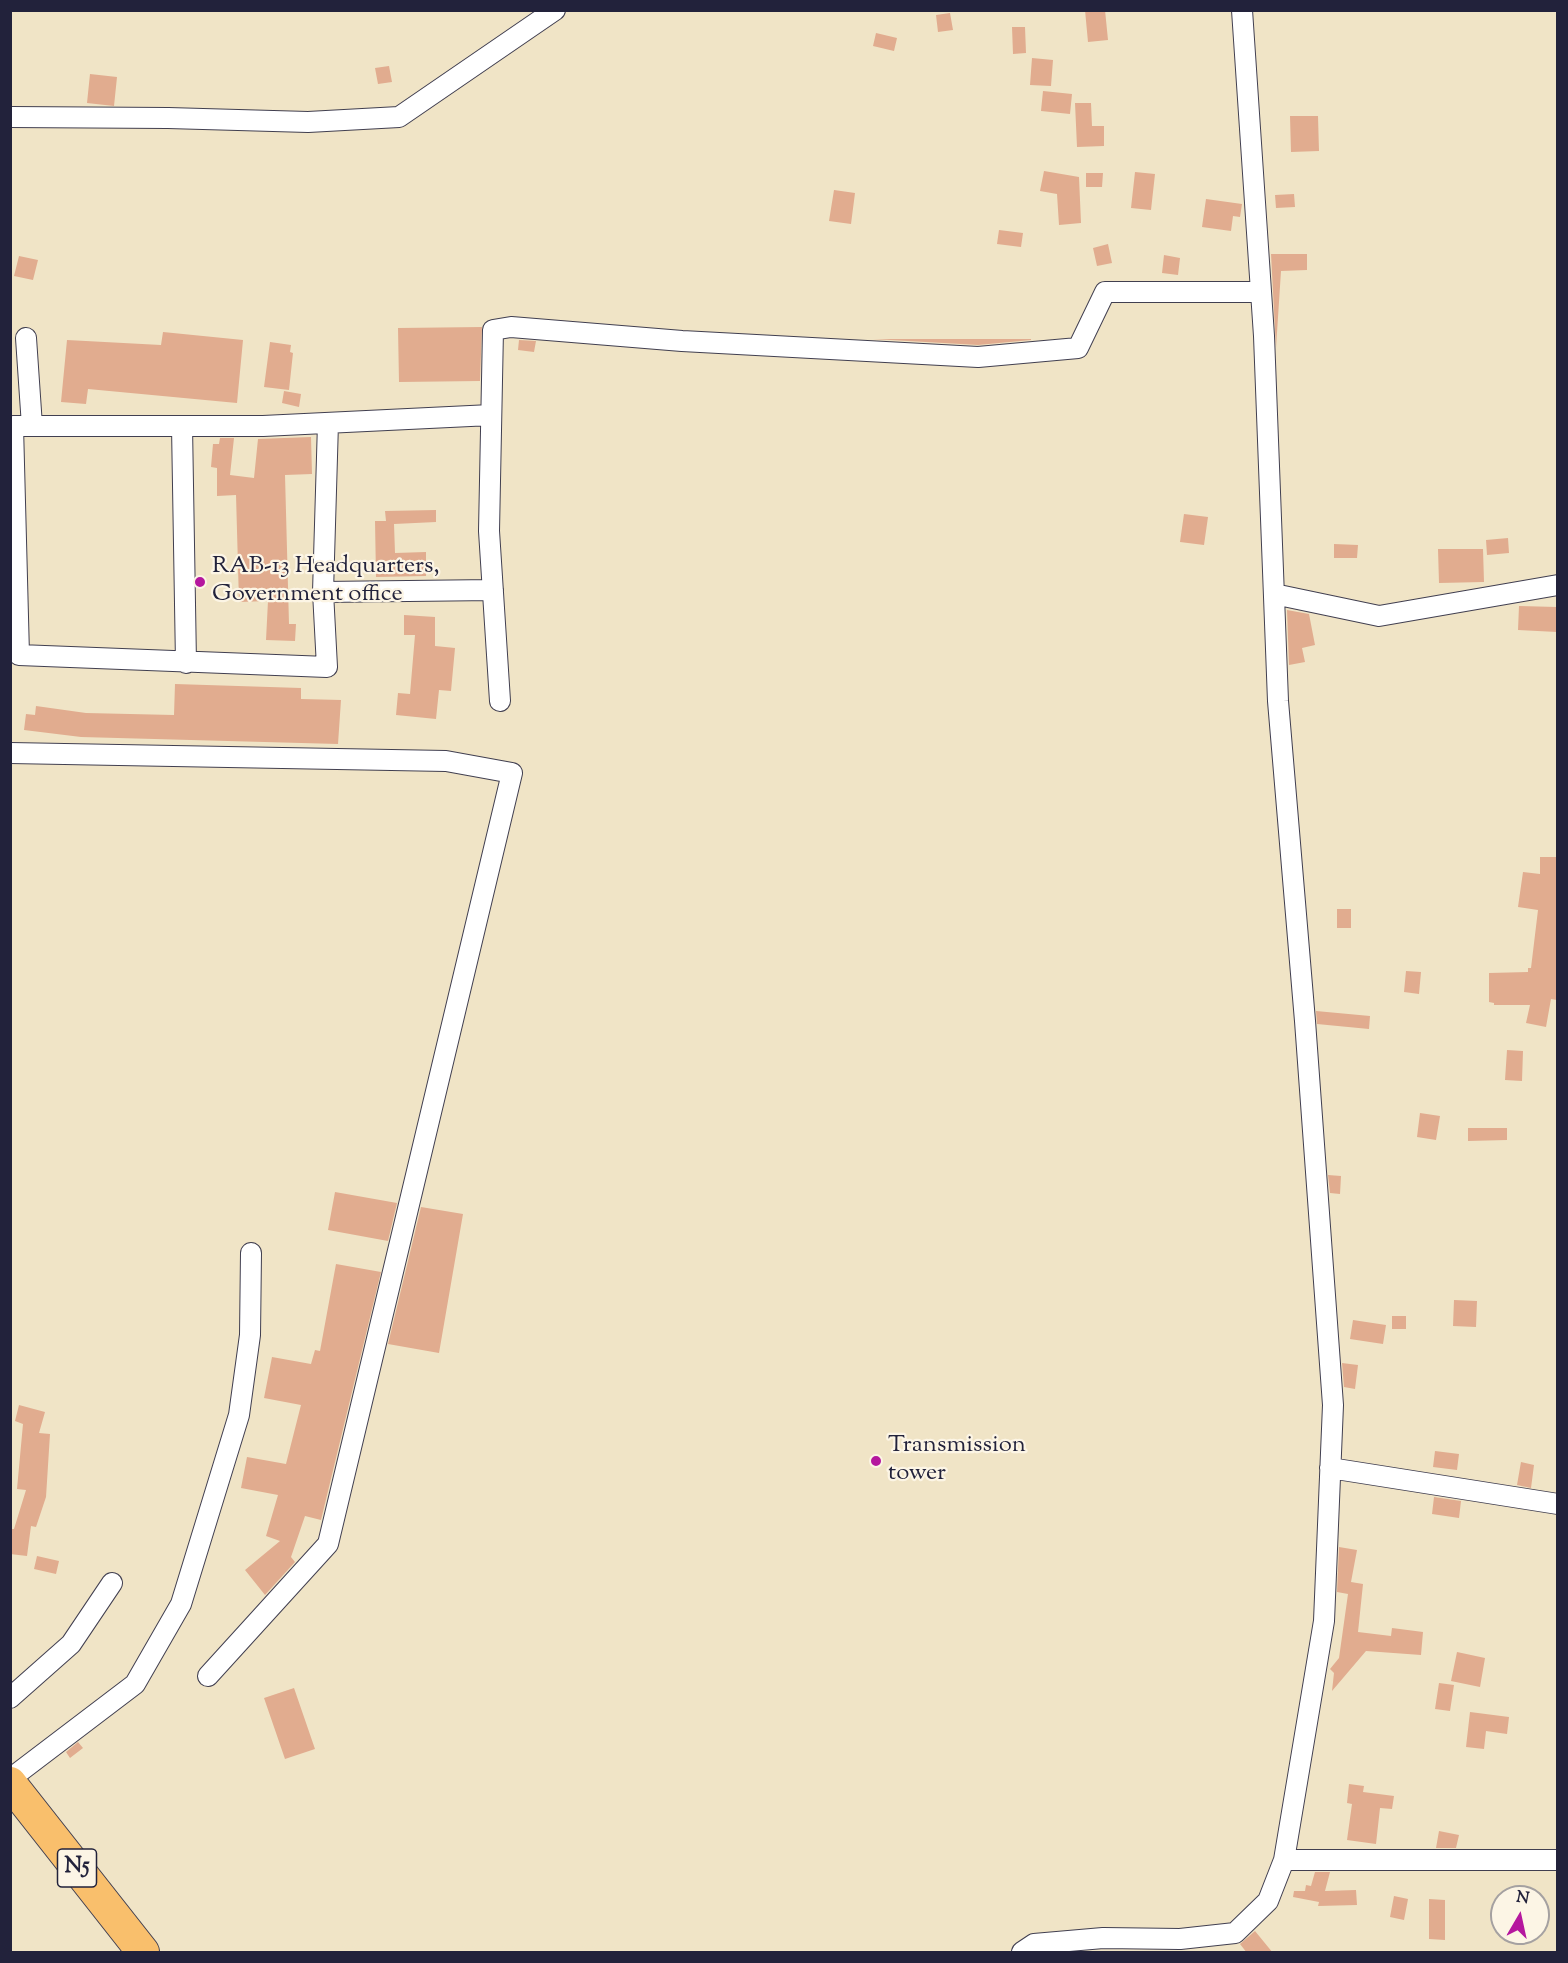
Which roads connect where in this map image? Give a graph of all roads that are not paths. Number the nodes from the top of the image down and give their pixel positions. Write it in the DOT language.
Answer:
graph roads {
  1 [pos="555,10"];
  2 [pos="1242,10"];
  3 [pos="10,117"];
  4 [pos="1261,292"];
  5 [pos="26,338"];
  6 [pos="491,415"];
  7 [pos="328,423"];
  8 [pos="32,426"];
  9 [pos="182,426"];
  10 [pos="1557,585"];
  11 [pos="493,590"];
  12 [pos="324,592"];
  13 [pos="1274,594"];
  14 [pos="186,663"];
  15 [pos="500,701"];
  16 [pos="10,753"];
  17 [pos="251,1253"];
  18 [pos="1330,1468"];
  19 [pos="1557,1504"];
  20 [pos="112,1583"];
  21 [pos="208,1676"];
  22 [pos="10,1698"];
  23 [pos="10,1781"];
  24 [pos="1284,1860"];
  25 [pos="1557,1860"];
  26 [pos="143,1953"];
  27 [pos="1022,1953"];
  1 -- 3 [label="street"];
  2 -- 4 [label="street"];
  4 -- 6 [label="street"];
  4 -- 13 [label="street"];
  5 -- 8 [label="street"];
  6 -- 7 [label="street"];
  6 -- 11 [label="street"];
  7 -- 9 [label="street"];
  7 -- 12 [label="street"];
  8 -- 9 [label="street"];
  8 -- 14 [label="street"];
  9 -- 14 [label="street"];
  10 -- 13 [label="street"];
  11 -- 12 [label="street"];
  11 -- 15 [label="street"];
  12 -- 14 [label="street"];
  13 -- 18 [label="street"];
  16 -- 21 [label="street"];
  17 -- 23 [label="street"];
  18 -- 19 [label="street"];
  18 -- 24 [label="street"];
  20 -- 22 [label="street"];
  23 -- 26 [label="highway, N5"];
  24 -- 25 [label="street"];
  24 -- 27 [label="street"];
}
